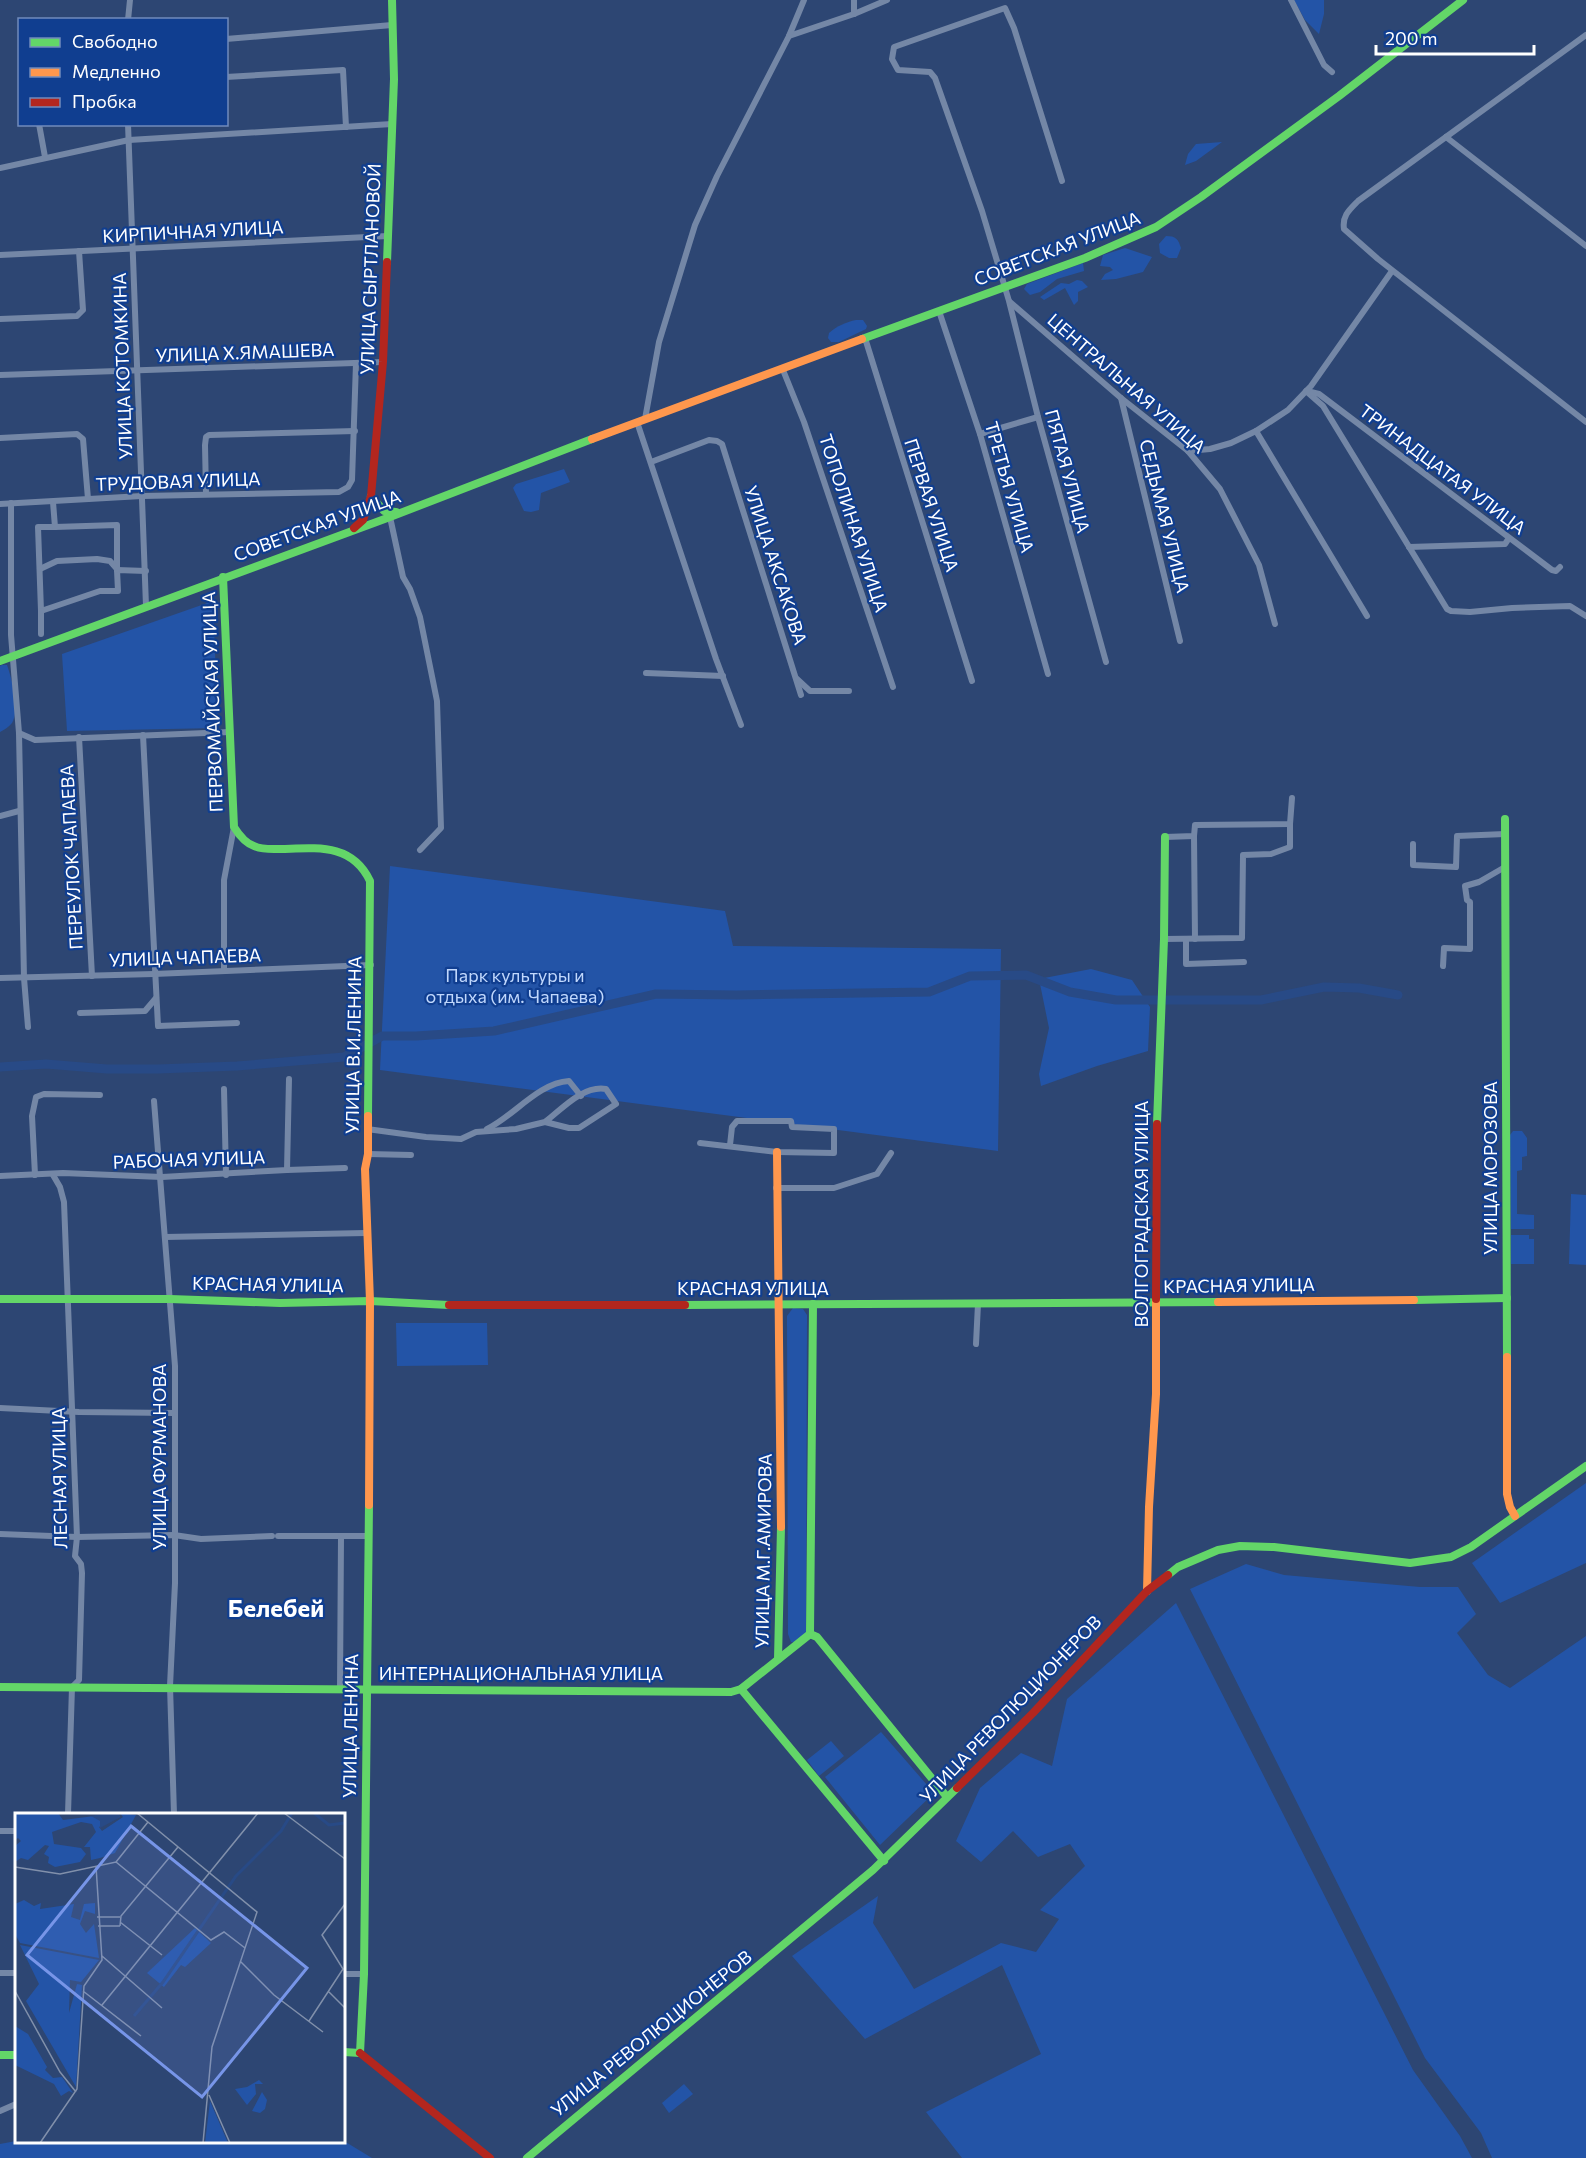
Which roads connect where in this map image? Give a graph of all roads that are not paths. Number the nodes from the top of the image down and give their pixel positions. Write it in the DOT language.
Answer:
graph roads {
  1 [pos="130,0"];
  2 [pos="392,0"];
  3 [pos="804,0"];
  4 [pos="854,0"];
  5 [pos="887,0"];
  6 [pos="1291,0"];
  7 [pos="1463,0"];
  8 [pos="854,14"];
  9 [pos="128,18"];
  10 [pos="392,25"];
  11 [pos="1586,35"];
  12 [pos="789,36"];
  13 [pos="228,39"];
  14 [pos="1332,72"];
  15 [pos="228,76"];
  16 [pos="392,124"];
  17 [pos="39,126"];
  18 [pos="128,126"];
  19 [pos="346,127"];
  20 [pos="1446,137"];
  21 [pos="129,140"];
  22 [pos="45,157"];
  23 [pos="0,168"];
  24 [pos="1062,181"];
  25 [pos="388,236"];
  26 [pos="1586,246"];
  27 [pos="132,248"];
  28 [pos="79,252"];
  29 [pos="0,255"];
  30 [pos="1392,271"];
  31 [pos="1005,288"];
  32 [pos="1009,301"];
  33 [pos="939,311"];
  34 [pos="0,319"];
  35 [pos="865,338"];
  36 [pos="383,362"];
  37 [pos="356,363"];
  38 [pos="783,370"];
  39 [pos="138,372"];
  40 [pos="0,375"];
  41 [pos="1306,391"];
  42 [pos="1121,398"];
  43 [pos="1038,417"];
  44 [pos="641,421"];
  45 [pos="1586,422"];
  46 [pos="355,431"];
  47 [pos="1256,431"];
  48 [pos="980,434"];
  49 [pos="0,438"];
  50 [pos="1188,451"];
  51 [pos="651,462"];
  52 [pos="352,480"];
  53 [pos="206,494"];
  54 [pos="142,496"];
  55 [pos="371,496"];
  56 [pos="88,499"];
  57 [pos="53,502"];
  58 [pos="11,503"];
  59 [pos="0,504"];
  60 [pos="405,511"];
  61 [pos="390,517"];
  62 [pos="55,527"];
  63 [pos="350,532"];
  64 [pos="1509,538"];
  65 [pos="1409,547"];
  66 [pos="1560,567"];
  67 [pos="40,569"];
  68 [pos="117,570"];
  69 [pos="146,571"];
  70 [pos="223,577"];
  71 [pos="146,606"];
  72 [pos="41,611"];
  73 [pos="1367,616"];
  74 [pos="1586,616"];
  75 [pos="1275,624"];
  76 [pos="41,634"];
  77 [pos="1180,641"];
  78 [pos="12,657"];
  79 [pos="0,661"];
  80 [pos="1106,662"];
  81 [pos="646,673"];
  82 [pos="1048,674"];
  83 [pos="723,676"];
  84 [pos="796,679"];
  85 [pos="972,681"];
  86 [pos="892,687"];
  87 [pos="849,691"];
  88 [pos="801,695"];
  89 [pos="741,725"];
  90 [pos="230,732"];
  91 [pos="19,734"];
  92 [pos="143,735"];
  93 [pos="80,737"];
  94 [pos="1292,798"];
  95 [pos="19,811"];
  96 [pos="0,816"];
  97 [pos="1505,819"];
  98 [pos="1290,824"];
  99 [pos="234,827"];
  100 [pos="1505,834"];
  101 [pos="1165,837"];
  102 [pos="1194,837"];
  103 [pos="1413,844"];
  104 [pos="420,850"];
  105 [pos="360,861"];
  106 [pos="1505,867"];
  107 [pos="1164,939"];
  108 [pos="1186,939"];
  109 [pos="1195,939"];
  110 [pos="1244,962"];
  111 [pos="371,965"];
  112 [pos="1443,966"];
  113 [pos="224,970"];
  114 [pos="154,974"];
  115 [pos="92,976"];
  116 [pos="0,978"];
  117 [pos="24,978"];
  118 [pos="156,998"];
  119 [pos="80,1013"];
  120 [pos="237,1023"];
  121 [pos="28,1027"];
  122 [pos="289,1079"];
  123 [pos="224,1089"];
  124 [pos="100,1095"];
  125 [pos="580,1096"];
  126 [pos="154,1101"];
  127 [pos="545,1122"];
  128 [pos="367,1129"];
  129 [pos="484,1131"];
  130 [pos="700,1143"];
  131 [pos="730,1145"];
  132 [pos="777,1152"];
  133 [pos="891,1153"];
  134 [pos="368,1154"];
  135 [pos="411,1155"];
  136 [pos="345,1168"];
  137 [pos="287,1170"];
  138 [pos="35,1175"];
  139 [pos="52,1175"];
  140 [pos="226,1175"];
  141 [pos="0,1176"];
  142 [pos="162,1177"];
  143 [pos="776,1188"];
  144 [pos="366,1233"];
  145 [pos="165,1237"];
  146 [pos="66,1298"];
  147 [pos="1507,1298"];
  148 [pos="0,1299"];
  149 [pos="170,1299"];
  150 [pos="370,1301"];
  151 [pos="1158,1302"];
  152 [pos="780,1303"];
  153 [pos="813,1304"];
  154 [pos="978,1304"];
  155 [pos="976,1344"];
  156 [pos="0,1408"];
  157 [pos="73,1412"];
  158 [pos="174,1413"];
  159 [pos="1586,1466"];
  160 [pos="1515,1516"];
  161 [pos="0,1534"];
  162 [pos="174,1535"];
  163 [pos="369,1536"];
  164 [pos="77,1537"];
  165 [pos="341,1537"];
  166 [pos="1147,1591"];
  167 [pos="810,1634"];
  168 [pos="778,1659"];
  169 [pos="170,1686"];
  170 [pos="0,1687"];
  171 [pos="72,1687"];
  172 [pos="340,1688"];
  173 [pos="366,1688"];
  174 [pos="741,1689"];
  175 [pos="947,1797"];
  176 [pos="68,1813"];
  177 [pos="174,1813"];
  178 [pos="884,1860"];
  179 [pos="345,1974"];
  180 [pos="364,1974"];
  181 [pos="345,2052"];
  182 [pos="360,2053"];
  183 [pos="15,2104"];
  184 [pos="0,2110"];
  185 [pos="490,2158"];
  186 [pos="527,2158"];
  1 -- 9 [label="street"];
  2 -- 10 [label="street, УЛИЦА СЫРТЛАНОВОЙ"];
  3 -- 12 [label="street"];
  4 -- 8 [label="street"];
  5 -- 8 [label="street"];
  6 -- 14 [label="street"];
  7 -- 31 [label="street, СОВЕТСКАЯ УЛИЦА"];
  8 -- 12 [label="street"];
  10 -- 13 [label="street"];
  10 -- 16 [label="street, УЛИЦА СЫРТЛАНОВОЙ"];
  11 -- 20 [label="street"];
  12 -- 44 [label="street"];
  15 -- 19 [label="street"];
  16 -- 19 [label="street"];
  16 -- 25 [label="street, УЛИЦА СЫРТЛАНОВОЙ"];
  17 -- 22 [label="street"];
  18 -- 21 [label="street, УЛИЦА КОТОМКИНА"];
  19 -- 21 [label="street"];
  20 -- 26 [label="street"];
  20 -- 30 [label="street"];
  21 -- 22 [label="street"];
  21 -- 27 [label="street, УЛИЦА КОТОМКИНА"];
  22 -- 23 [label="street"];
  24 -- 31 [label="street, ПЯТАЯ УЛИЦА"];
  25 -- 27 [label="street, КИРПИЧНАЯ УЛИЦА"];
  25 -- 36 [label="street, УЛИЦА СЫРТЛАНОВОЙ"];
  27 -- 28 [label="street, КИРПИЧНАЯ УЛИЦА"];
  27 -- 39 [label="street, УЛИЦА КОТОМКИНА"];
  28 -- 29 [label="street, КИРПИЧНАЯ УЛИЦА"];
  28 -- 34 [label="street"];
  30 -- 41 [label="street"];
  30 -- 45 [label="street"];
  31 -- 32 [label="street, ПЯТАЯ УЛИЦА"];
  31 -- 33 [label="street, СОВЕТСКАЯ УЛИЦА"];
  32 -- 42 [label="street, ЦЕНТРАЛЬНАЯ УЛИЦА"];
  32 -- 43 [label="street, ПЯТАЯ УЛИЦА"];
  33 -- 35 [label="street, СОВЕТСКАЯ УЛИЦА"];
  33 -- 48 [label="street, ТРЕТЬЯ УЛИЦА"];
  35 -- 38 [label="street, СОВЕТСКАЯ УЛИЦА"];
  35 -- 85 [label="street, ПЕРВАЯ УЛИЦА"];
  36 -- 37 [label="street, УЛИЦА Х.ЯМАШЕВА"];
  36 -- 55 [label="street, УЛИЦА СЫРТЛАНОВОЙ"];
  37 -- 39 [label="street, УЛИЦА Х.ЯМАШЕВА"];
  37 -- 46 [label="street, УЛИЦА СЫРТЛАНОВОЙ"];
  38 -- 44 [label="street, СОВЕТСКАЯ УЛИЦА"];
  38 -- 86 [label="street, ТОПОЛИНАЯ УЛИЦА"];
  39 -- 40 [label="street, УЛИЦА Х.ЯМАШЕВА"];
  39 -- 54 [label="street, УЛИЦА КОТОМКИНА"];
  41 -- 47 [label="street"];
  41 -- 64 [label="street, ТРИНАДЦАТАЯ УЛИЦА"];
  41 -- 65 [label="street"];
  42 -- 50 [label="street, ЦЕНТРАЛЬНАЯ УЛИЦА"];
  42 -- 77 [label="street, СЕДЬМАЯ УЛИЦА"];
  43 -- 48 [label="street"];
  43 -- 80 [label="street, ПЯТАЯ УЛИЦА"];
  44 -- 51 [label="street"];
  44 -- 60 [label="street, СОВЕТСКАЯ УЛИЦА"];
  46 -- 52 [label="street, УЛИЦА СЫРТЛАНОВОЙ"];
  46 -- 53 [label="street"];
  47 -- 50 [label="street"];
  47 -- 73 [label="street"];
  48 -- 82 [label="street, ТРЕТЬЯ УЛИЦА"];
  49 -- 56 [label="street"];
  50 -- 75 [label="street, ЦЕНТРАЛЬНАЯ УЛИЦА"];
  51 -- 83 [label="street"];
  51 -- 84 [label="street, УЛИЦА АКСАКОВА"];
  52 -- 53 [label="street, ТРУДОВАЯ УЛИЦА"];
  53 -- 54 [label="street, ТРУДОВАЯ УЛИЦА"];
  54 -- 56 [label="street, ТРУДОВАЯ УЛИЦА"];
  54 -- 69 [label="street, УЛИЦА КОТОМКИНА"];
  55 -- 60 [label="street"];
  55 -- 63 [label="street, УЛИЦА СЫРТЛАНОВОЙ"];
  56 -- 57 [label="street, ТРУДОВАЯ УЛИЦА"];
  57 -- 58 [label="street, ТРУДОВАЯ УЛИЦА"];
  57 -- 62 [label="street"];
  58 -- 59 [label="street, ТРУДОВАЯ УЛИЦА"];
  58 -- 78 [label="street"];
  60 -- 61 [label="street, СОВЕТСКАЯ УЛИЦА"];
  61 -- 63 [label="street, СОВЕТСКАЯ УЛИЦА"];
  61 -- 104 [label="street"];
  62 -- 67 [label="street"];
  62 -- 68 [label="street"];
  63 -- 70 [label="street, СОВЕТСКАЯ УЛИЦА"];
  64 -- 65 [label="street"];
  64 -- 66 [label="street, ТРИНАДЦАТАЯ УЛИЦА"];
  65 -- 74 [label="street"];
  67 -- 68 [label="street"];
  67 -- 72 [label="street"];
  68 -- 69 [label="street"];
  68 -- 72 [label="street"];
  69 -- 71 [label="street, УЛИЦА КОТОМКИНА"];
  70 -- 71 [label="street, СОВЕТСКАЯ УЛИЦА"];
  70 -- 90 [label="street, ПЕРВОМАЙСКАЯ УЛИЦА"];
  71 -- 78 [label="street, СОВЕТСКАЯ УЛИЦА"];
  72 -- 76 [label="street"];
  78 -- 79 [label="street, СОВЕТСКАЯ УЛИЦА"];
  78 -- 91 [label="street"];
  81 -- 83 [label="street"];
  83 -- 89 [label="street"];
  84 -- 87 [label="street"];
  84 -- 88 [label="street, УЛИЦА АКСАКОВА"];
  90 -- 92 [label="street"];
  90 -- 99 [label="street, ПЕРВОМАЙСКАЯ УЛИЦА"];
  91 -- 93 [label="street"];
  91 -- 95 [label="street"];
  92 -- 93 [label="street"];
  92 -- 114 [label="street"];
  93 -- 115 [label="street, ПЕРЕУЛОК ЧАПАЕВА"];
  94 -- 98 [label="street"];
  95 -- 96 [label="street"];
  95 -- 117 [label="street"];
  97 -- 100 [label="street, УЛИЦА МОРОЗОВА"];
  98 -- 102 [label="street"];
  98 -- 109 [label="street"];
  99 -- 105 [label="street, ПЕРВОМАЙСКАЯ УЛИЦА"];
  99 -- 113 [label="street, ПЕРВОМАЙСКАЯ УЛИЦА"];
  100 -- 103 [label="street"];
  100 -- 106 [label="street, УЛИЦА МОРОЗОВА"];
  101 -- 102 [label="street"];
  101 -- 107 [label="street, ВОЛГОГРАДСКАЯ УЛИЦА"];
  102 -- 109 [label="street"];
  105 -- 111 [label="street, УЛИЦА В.И.ЛЕНИНА"];
  106 -- 112 [label="street"];
  106 -- 147 [label="street, УЛИЦА МОРОЗОВА"];
  107 -- 108 [label="street"];
  107 -- 151 [label="street, ВОЛГОГРАДСКАЯ УЛИЦА"];
  108 -- 109 [label="street"];
  108 -- 110 [label="street"];
  111 -- 113 [label="street, УЛИЦА ЧАПАЕВА"];
  111 -- 128 [label="street, УЛИЦА В.И.ЛЕНИНА"];
  113 -- 114 [label="street, УЛИЦА ЧАПАЕВА"];
  114 -- 115 [label="street, УЛИЦА ЧАПАЕВА"];
  114 -- 118 [label="street"];
  115 -- 117 [label="street, УЛИЦА ЧАПАЕВА"];
  116 -- 117 [label="street, УЛИЦА ЧАПАЕВА"];
  117 -- 121 [label="street"];
  118 -- 119 [label="street"];
  118 -- 120 [label="street"];
  122 -- 137 [label="street, РАБОЧАЯ УЛИЦА"];
  123 -- 140 [label="street"];
  124 -- 138 [label="street"];
  125 -- 127 [label="street"];
  125 -- 127 [label="street"];
  125 -- 129 [label="street"];
  126 -- 142 [label="street, УЛИЦА ФУРМАНОВА"];
  127 -- 129 [label="street"];
  128 -- 129 [label="street"];
  128 -- 134 [label="street, УЛИЦА В.И.ЛЕНИНА"];
  130 -- 131 [label="street"];
  131 -- 132 [label="street"];
  131 -- 132 [label="street"];
  132 -- 143 [label="street, УЛИЦА М.Г.АМИРОВА"];
  133 -- 143 [label="street"];
  134 -- 135 [label="street"];
  134 -- 144 [label="street, УЛИЦА В.И.ЛЕНИНА"];
  136 -- 137 [label="street"];
  137 -- 140 [label="street, РАБОЧАЯ УЛИЦА"];
  138 -- 139 [label="street, РАБОЧАЯ УЛИЦА"];
  138 -- 141 [label="street, РАБОЧАЯ УЛИЦА"];
  139 -- 142 [label="street, РАБОЧАЯ УЛИЦА"];
  139 -- 146 [label="street, ЛЕСНАЯ УЛИЦА"];
  140 -- 142 [label="street, РАБОЧАЯ УЛИЦА"];
  142 -- 145 [label="street, УЛИЦА ФУРМАНОВА"];
  143 -- 152 [label="street, УЛИЦА М.Г.АМИРОВА"];
  144 -- 145 [label="street"];
  144 -- 150 [label="street, УЛИЦА ЛЕНИНА"];
  145 -- 149 [label="street, УЛИЦА ФУРМАНОВА"];
  146 -- 148 [label="street, КРАСНАЯ УЛИЦА"];
  146 -- 149 [label="street, КРАСНАЯ УЛИЦА"];
  146 -- 157 [label="street, ЛЕСНАЯ УЛИЦА"];
  147 -- 151 [label="street, КРАСНАЯ УЛИЦА"];
  147 -- 160 [label="street, УЛИЦА МОРОЗОВА"];
  149 -- 150 [label="street, КРАСНАЯ УЛИЦА"];
  149 -- 158 [label="street, УЛИЦА ФУРМАНОВА"];
  150 -- 152 [label="street, КРАСНАЯ УЛИЦА"];
  150 -- 163 [label="street, УЛИЦА ЛЕНИНА"];
  151 -- 154 [label="street, КРАСНАЯ УЛИЦА"];
  151 -- 166 [label="street, ВОЛГОГРАДСКАЯ УЛИЦА"];
  152 -- 153 [label="street, КРАСНАЯ УЛИЦА"];
  152 -- 168 [label="street, УЛИЦА М.Г.АМИРОВА"];
  153 -- 154 [label="street, КРАСНАЯ УЛИЦА"];
  153 -- 167 [label="street"];
  154 -- 155 [label="street"];
  156 -- 157 [label="street"];
  157 -- 158 [label="street"];
  157 -- 164 [label="street, ЛЕСНАЯ УЛИЦА"];
  158 -- 162 [label="street, УЛИЦА ФУРМАНОВА"];
  159 -- 160 [label="street, УЛИЦА РЕВОЛЮЦИОНЕРОВ"];
  160 -- 166 [label="street, УЛИЦА РЕВОЛЮЦИОНЕРОВ"];
  161 -- 164 [label="street"];
  162 -- 164 [label="street"];
  162 -- 165 [label="street"];
  162 -- 169 [label="street, УЛИЦА ФУРМАНОВА"];
  163 -- 165 [label="street"];
  163 -- 173 [label="street, УЛИЦА ЛЕНИНА"];
  164 -- 171 [label="street, ЛЕСНАЯ УЛИЦА"];
  165 -- 172 [label="street"];
  166 -- 175 [label="street, УЛИЦА РЕВОЛЮЦИОНЕРОВ"];
  167 -- 168 [label="street, УЛИЦА М.Г.АМИРОВА"];
  167 -- 175 [label="street"];
  168 -- 174 [label="street"];
  169 -- 171 [label="street, ИНТЕРНАЦИОНАЛЬНАЯ УЛИЦА"];
  169 -- 172 [label="street, ИНТЕРНАЦИОНАЛЬНАЯ УЛИЦА"];
  169 -- 177 [label="street, УЛИЦА ФУРМАНОВА"];
  170 -- 171 [label="street, ИНТЕРНАЦИОНАЛЬНАЯ УЛИЦА"];
  171 -- 176 [label="street, ЛЕСНАЯ УЛИЦА"];
  172 -- 173 [label="street, ИНТЕРНАЦИОНАЛЬНАЯ УЛИЦА"];
  173 -- 174 [label="street, ИНТЕРНАЦИОНАЛЬНАЯ УЛИЦА"];
  173 -- 180 [label="street, УЛИЦА ЛЕНИНА"];
  174 -- 178 [label="street"];
  175 -- 178 [label="street, УЛИЦА РЕВОЛЮЦИОНЕРОВ"];
  178 -- 186 [label="street, УЛИЦА РЕВОЛЮЦИОНЕРОВ"];
  179 -- 180 [label="street"];
  180 -- 182 [label="street, УЛИЦА ЛЕНИНА"];
  181 -- 182 [label="street"];
  182 -- 185 [label="street"];
  183 -- 184 [label="street"];
}
